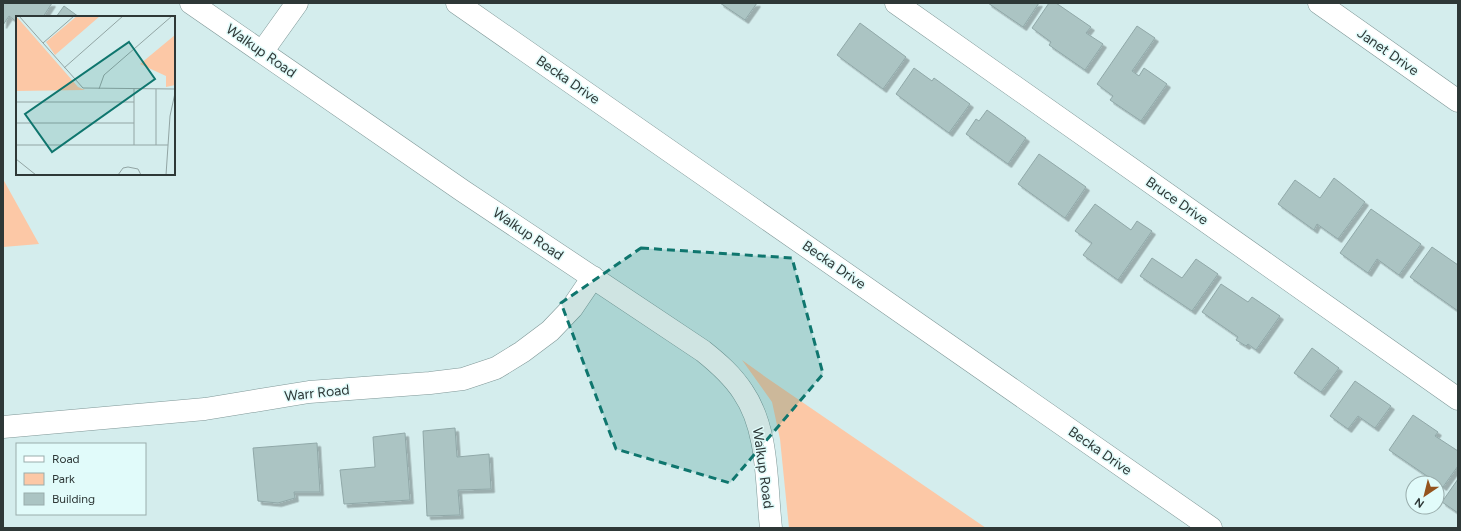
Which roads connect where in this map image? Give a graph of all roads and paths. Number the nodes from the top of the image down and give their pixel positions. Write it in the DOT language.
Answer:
graph roads {
  1 [pos="191,3"];
  2 [pos="297,3"];
  3 [pos="457,3"];
  4 [pos="896,3"];
  5 [pos="1319,3"];
  6 [pos="262,52"];
  7 [pos="1458,101"];
  8 [pos="593,277"];
  9 [pos="1458,399"];
  10 [pos="3,428"];
  11 [pos="771,528"];
  12 [pos="1211,528"];
  1 -- 6 [label="street, Walkup Road"];
  2 -- 6 [label="street"];
  3 -- 12 [label="street, Becka Drive"];
  4 -- 9 [label="street, Bruce Drive"];
  5 -- 7 [label="street, Janet Drive"];
  6 -- 8 [label="street, Walkup Road"];
  8 -- 10 [label="street, Warr Road"];
  8 -- 11 [label="street, Walkup Road"];
}
